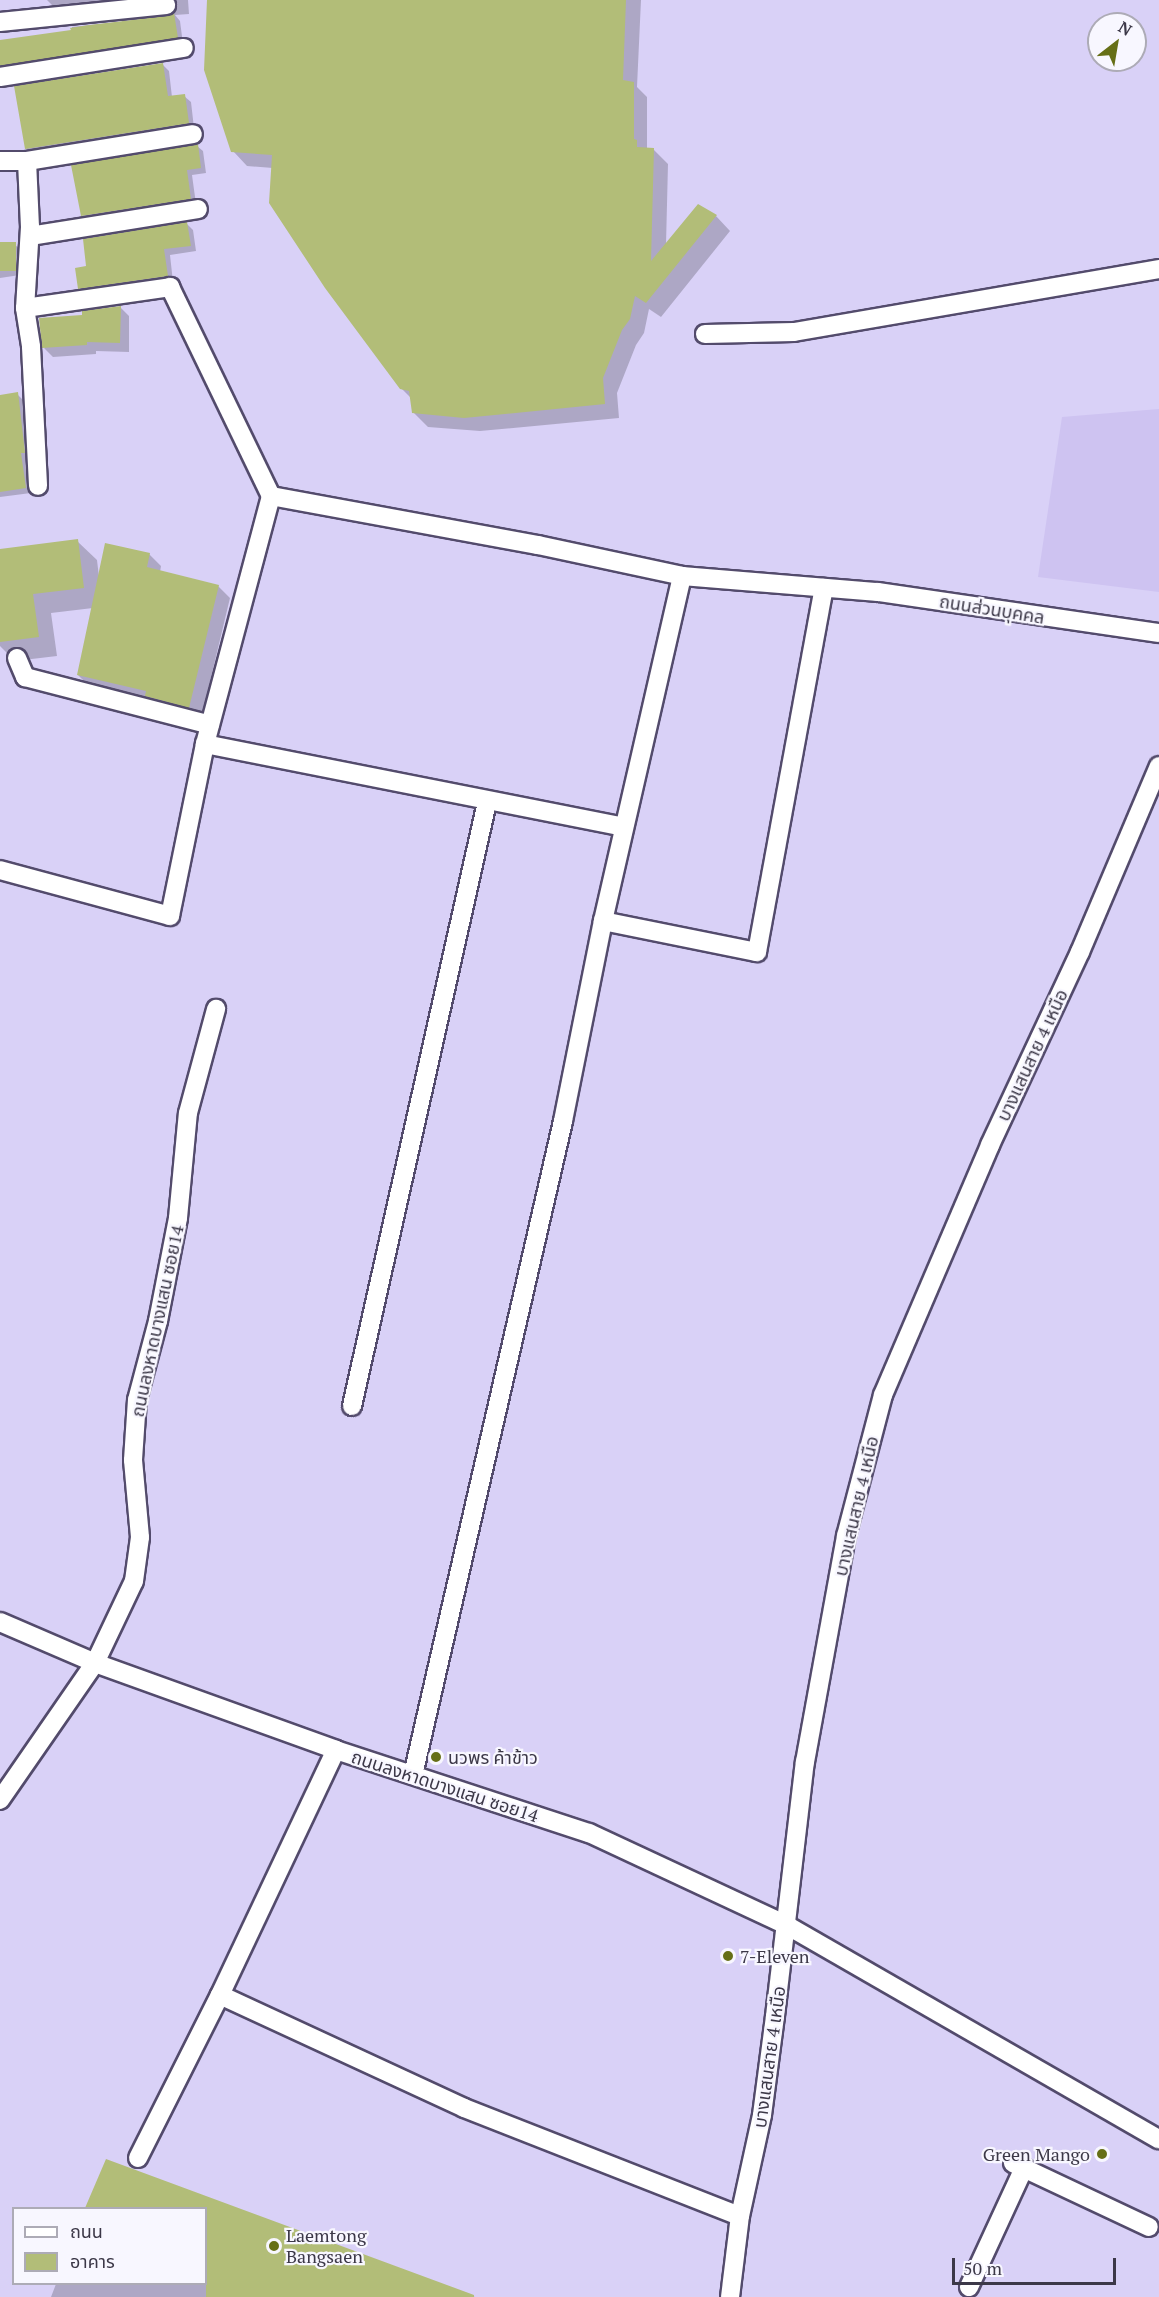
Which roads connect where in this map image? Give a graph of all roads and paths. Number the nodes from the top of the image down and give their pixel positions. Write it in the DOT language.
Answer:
graph roads {
  1 [pos="166,5"];
  2 [pos="0,22"];
  3 [pos="183,48"];
  4 [pos="0,77"];
  5 [pos="193,134"];
  6 [pos="0,161"];
  7 [pos="27,161"];
  8 [pos="198,209"];
  9 [pos="30,236"];
  10 [pos="1159,269"];
  11 [pos="25,308"];
  12 [pos="705,334"];
  13 [pos="38,486"];
  14 [pos="271,496"];
  15 [pos="682,576"];
  16 [pos="824,588"];
  17 [pos="1159,633"];
  18 [pos="17,658"];
  19 [pos="210,725"];
  20 [pos="205,744"];
  21 [pos="1159,766"];
  22 [pos="487,802"];
  23 [pos="624,827"];
  24 [pos="0,870"];
  25 [pos="603,921"];
  26 [pos="216,1009"];
  27 [pos="352,1406"];
  28 [pos="0,1622"];
  29 [pos="95,1663"];
  30 [pos="336,1750"];
  31 [pos="413,1775"];
  32 [pos="0,1800"];
  33 [pos="788,1926"];
  34 [pos="220,1995"];
  35 [pos="1159,2139"];
  36 [pos="138,2158"];
  37 [pos="740,2216"];
  38 [pos="1149,2227"];
  39 [pos="969,2287"];
  40 [pos="730,2297"];
  1 -- 2 [label="street"];
  3 -- 4 [label="street"];
  5 -- 7 [label="street"];
  6 -- 7 [label="street"];
  7 -- 9 [label="street"];
  8 -- 9 [label="street"];
  9 -- 11 [label="street"];
  10 -- 12 [label="street"];
  11 -- 13 [label="street"];
  11 -- 14 [label="street"];
  14 -- 15 [label="street, ถนนส่วนบุคคล"];
  14 -- 19 [label="street"];
  15 -- 16 [label="street, ถนนส่วนบุคคล"];
  15 -- 23 [label="street"];
  16 -- 17 [label="street, ถนนส่วนบุคคล"];
  16 -- 25 [label="street"];
  18 -- 19 [label="street"];
  19 -- 20 [label="street"];
  20 -- 22 [label="street"];
  20 -- 24 [label="street"];
  21 -- 33 [label="street, บางแสนสาย 4 เหนือ"];
  22 -- 23 [label="street"];
  22 -- 27 [label="street"];
  23 -- 25 [label="street"];
  25 -- 31 [label="street"];
  26 -- 29 [label="street, ถนนลงหาดบางแสน ซอย14"];
  28 -- 29 [label="street"];
  29 -- 30 [label="street, ถนนลงหาดบางแสน ซอย14"];
  29 -- 32 [label="street, ถนนลงหาดบางแสน ซอย14"];
  30 -- 31 [label="street, ถนนลงหาดบางแสน ซอย14"];
  30 -- 34 [label="street"];
  31 -- 33 [label="street, ถนนลงหาดบางแสน ซอย14"];
  33 -- 35 [label="street, ถนนลงหาดบางแสน ซอย14"];
  33 -- 37 [label="street, บางแสนสาย 4 เหนือ"];
  34 -- 36 [label="street"];
  34 -- 37 [label="street"];
  37 -- 40 [label="street, บางแสนสาย 4 เหนือ"];
  38 -- 39 [label="street"];
}
